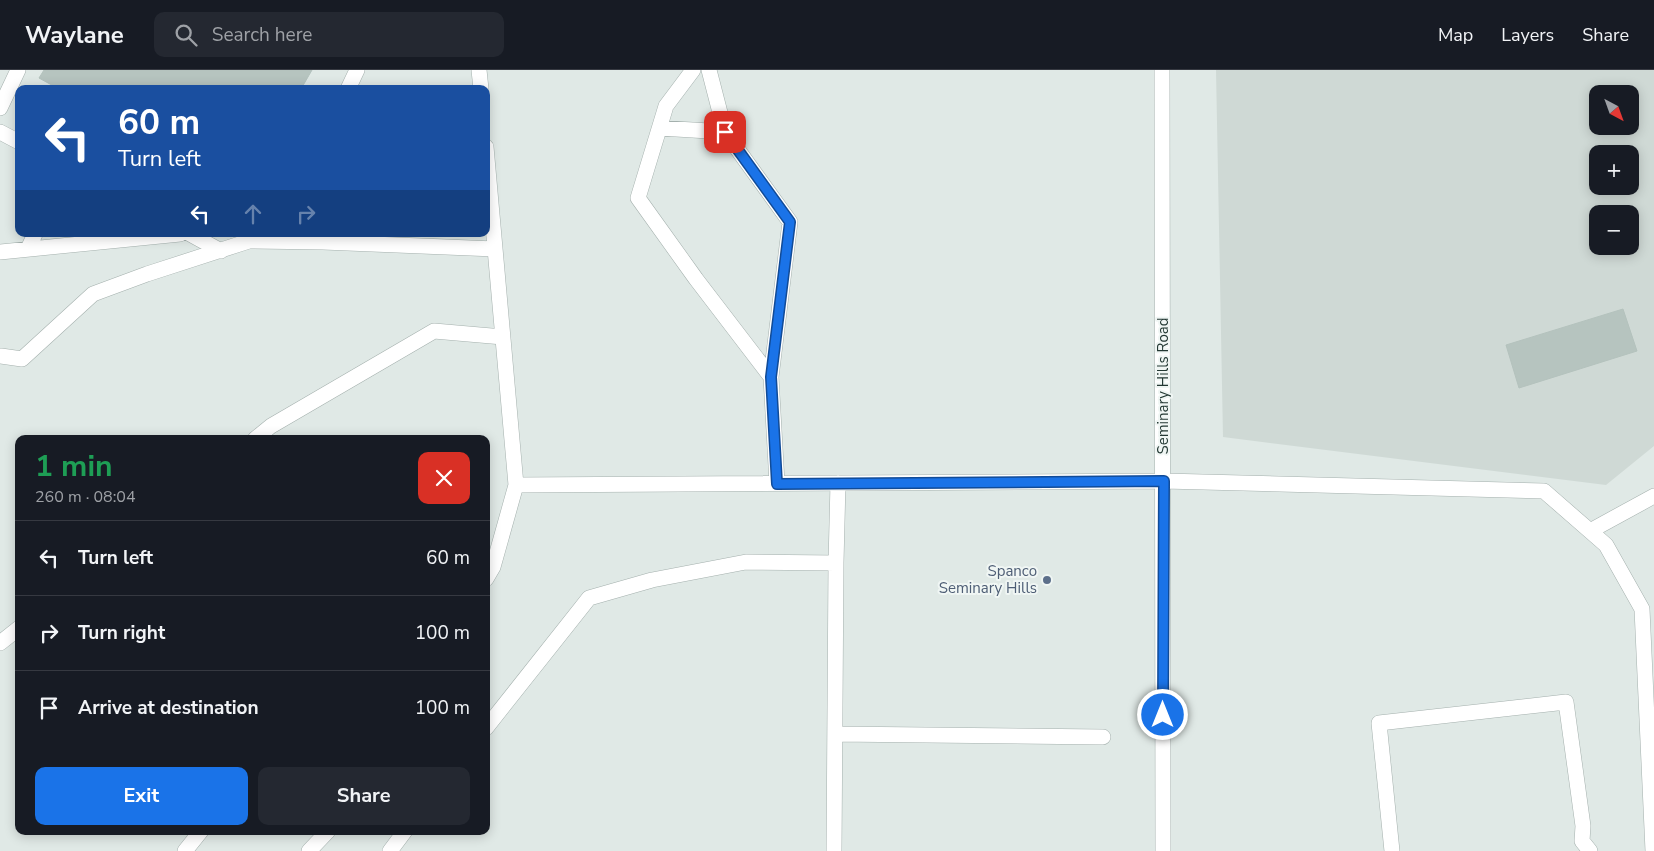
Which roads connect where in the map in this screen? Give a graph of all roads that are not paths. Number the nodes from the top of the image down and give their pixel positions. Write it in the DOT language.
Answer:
graph roads {
  1 [pos="18,70"];
  2 [pos="357,70"];
  3 [pos="479,70"];
  4 [pos="693,70"];
  5 [pos="709,70"];
  6 [pos="1162,70"];
  7 [pos="350,85"];
  8 [pos="481,85"];
  9 [pos="0,108"];
  10 [pos="660,128"];
  11 [pos="0,132"];
  12 [pos="725,132"];
  13 [pos="15,140"];
  14 [pos="490,192"];
  15 [pos="34,237"];
  16 [pos="150,237"];
  17 [pos="195,237"];
  18 [pos="279,238"];
  19 [pos="28,249"];
  20 [pos="495,249"];
  21 [pos="221,251"];
  22 [pos="0,252"];
  23 [pos="503,337"];
  24 [pos="1,356"];
  25 [pos="771,377"];
  26 [pos="260,435"];
  27 [pos="1164,481"];
  28 [pos="838,483"];
  29 [pos="777,484"];
  30 [pos="516,485"];
  31 [pos="1654,496"];
  32 [pos="1590,531"];
  33 [pos="836,563"];
  34 [pos="490,564"];
  35 [pos="15,631"];
  36 [pos="0,643"];
  37 [pos="490,723"];
  38 [pos="835,734"];
  39 [pos="1103,737"];
  40 [pos="198,835"];
  41 [pos="324,835"];
  42 [pos="402,835"];
  43 [pos="185,851"];
  44 [pos="309,851"];
  45 [pos="390,851"];
  46 [pos="834,851"];
  47 [pos="1163,851"];
  48 [pos="1392,851"];
  49 [pos="1590,851"];
  50 [pos="1652,851"];
  1 -- 9 [label="street"];
  2 -- 7 [label="street"];
  3 -- 8 [label="street"];
  4 -- 10 [label="street"];
  5 -- 12 [label="street"];
  6 -- 27 [label="street, Seminary Hills Road"];
  10 -- 12 [label="street"];
  10 -- 25 [label="street"];
  11 -- 13 [label="street"];
  12 -- 25 [label="street"];
  14 -- 20 [label="street"];
  15 -- 19 [label="street"];
  16 -- 19 [label="street"];
  17 -- 21 [label="street"];
  18 -- 20 [label="street"];
  18 -- 21 [label="street"];
  19 -- 22 [label="street"];
  20 -- 23 [label="street"];
  21 -- 24 [label="street"];
  23 -- 26 [label="street"];
  23 -- 30 [label="street"];
  25 -- 29 [label="street"];
  27 -- 28 [label="street"];
  27 -- 32 [label="street"];
  27 -- 47 [label="street, Seminary Hills Road"];
  28 -- 29 [label="street"];
  28 -- 33 [label="street"];
  29 -- 30 [label="street"];
  30 -- 34 [label="street"];
  31 -- 32 [label="street"];
  32 -- 50 [label="street"];
  33 -- 37 [label="street"];
  33 -- 38 [label="street"];
  35 -- 36 [label="street"];
  38 -- 39 [label="street"];
  38 -- 46 [label="street"];
  40 -- 43 [label="street"];
  41 -- 44 [label="street"];
  42 -- 45 [label="street"];
  48 -- 49 [label="street"];
}
